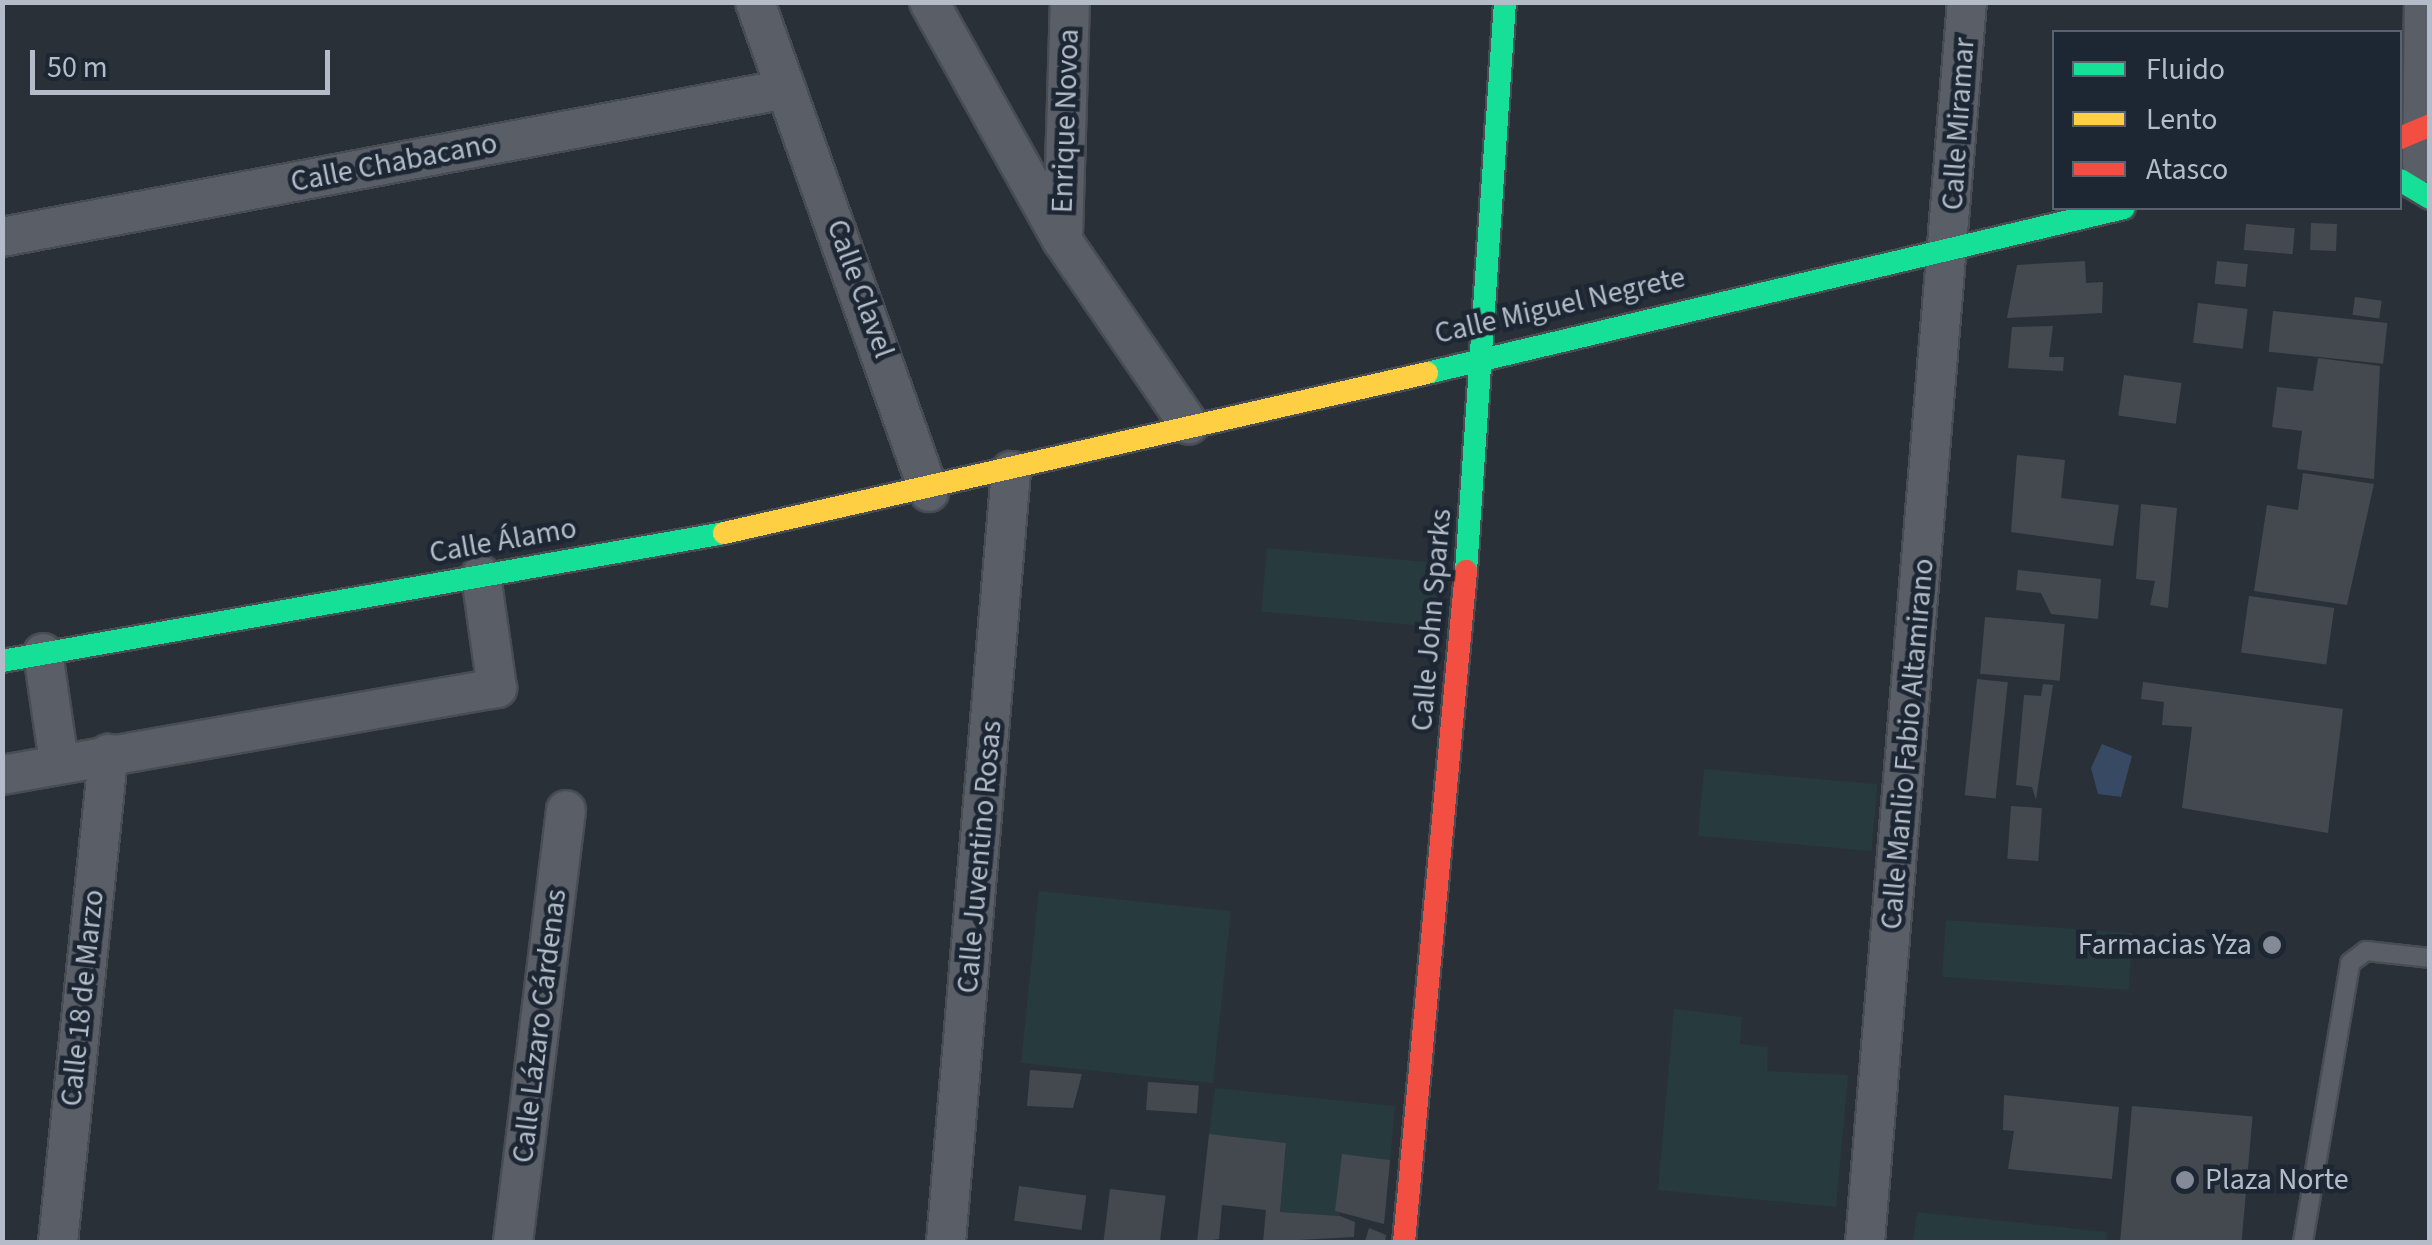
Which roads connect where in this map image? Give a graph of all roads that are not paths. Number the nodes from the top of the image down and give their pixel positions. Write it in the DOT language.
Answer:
graph roads {
  1 [pos="755,2"];
  2 [pos="928,2"];
  3 [pos="1070,2"];
  4 [pos="1505,2"];
  5 [pos="1967,2"];
  6 [pos="2424,2"];
  7 [pos="786,88"];
  8 [pos="2416,157"];
  9 [pos="2115,210"];
  10 [pos="2,237"];
  11 [pos="1062,240"];
  12 [pos="1951,245"];
  13 [pos="1486,354"];
  14 [pos="1189,426"];
  15 [pos="1011,471"];
  16 [pos="929,492"];
  17 [pos="481,575"];
  18 [pos="43,654"];
  19 [pos="2,661"];
  20 [pos="108,754"];
  21 [pos="59,764"];
  22 [pos="2,775"];
  23 [pos="566,810"];
  24 [pos="2430,958"];
  25 [pos="58,1242"];
  26 [pos="513,1242"];
  27 [pos="946,1242"];
  28 [pos="1404,1242"];
  29 [pos="1865,1242"];
  30 [pos="2303,1242"];
  1 -- 7 [label="street, Calle Clavel"];
  2 -- 11 [label="street"];
  3 -- 11 [label="street, Enrique Novoa"];
  4 -- 13 [label="main road, Calle John Sparks"];
  5 -- 12 [label="street, Calle Miramar"];
  6 -- 8 [label="street"];
  7 -- 10 [label="street, Calle Chabacano"];
  7 -- 16 [label="street, Calle Clavel"];
  9 -- 12 [label="main road, Calle Miguel Negrete"];
  11 -- 14 [label="street"];
  12 -- 13 [label="main road, Calle Miguel Negrete"];
  12 -- 29 [label="street, Calle Manlio Fabio Altamirano"];
  13 -- 14 [label="main road, Calle Miguel Negrete"];
  13 -- 28 [label="main road, Calle John Sparks"];
  14 -- 15 [label="main road, Calle Miguel Negrete"];
  15 -- 16 [label="main road, Calle Álamo"];
  15 -- 27 [label="street, Calle Juventino Rosas"];
  16 -- 17 [label="main road, Calle Álamo"];
  17 -- 18 [label="main road, Calle Álamo"];
  17 -- 20 [label="street"];
  18 -- 19 [label="main road, Calle Álamo"];
  18 -- 21 [label="street"];
  20 -- 21 [label="street"];
  20 -- 25 [label="street, Calle 18 de Marzo"];
  21 -- 22 [label="street"];
  23 -- 26 [label="street, Calle Lázaro Cárdenas"];
  24 -- 30 [label="lane"];
}
